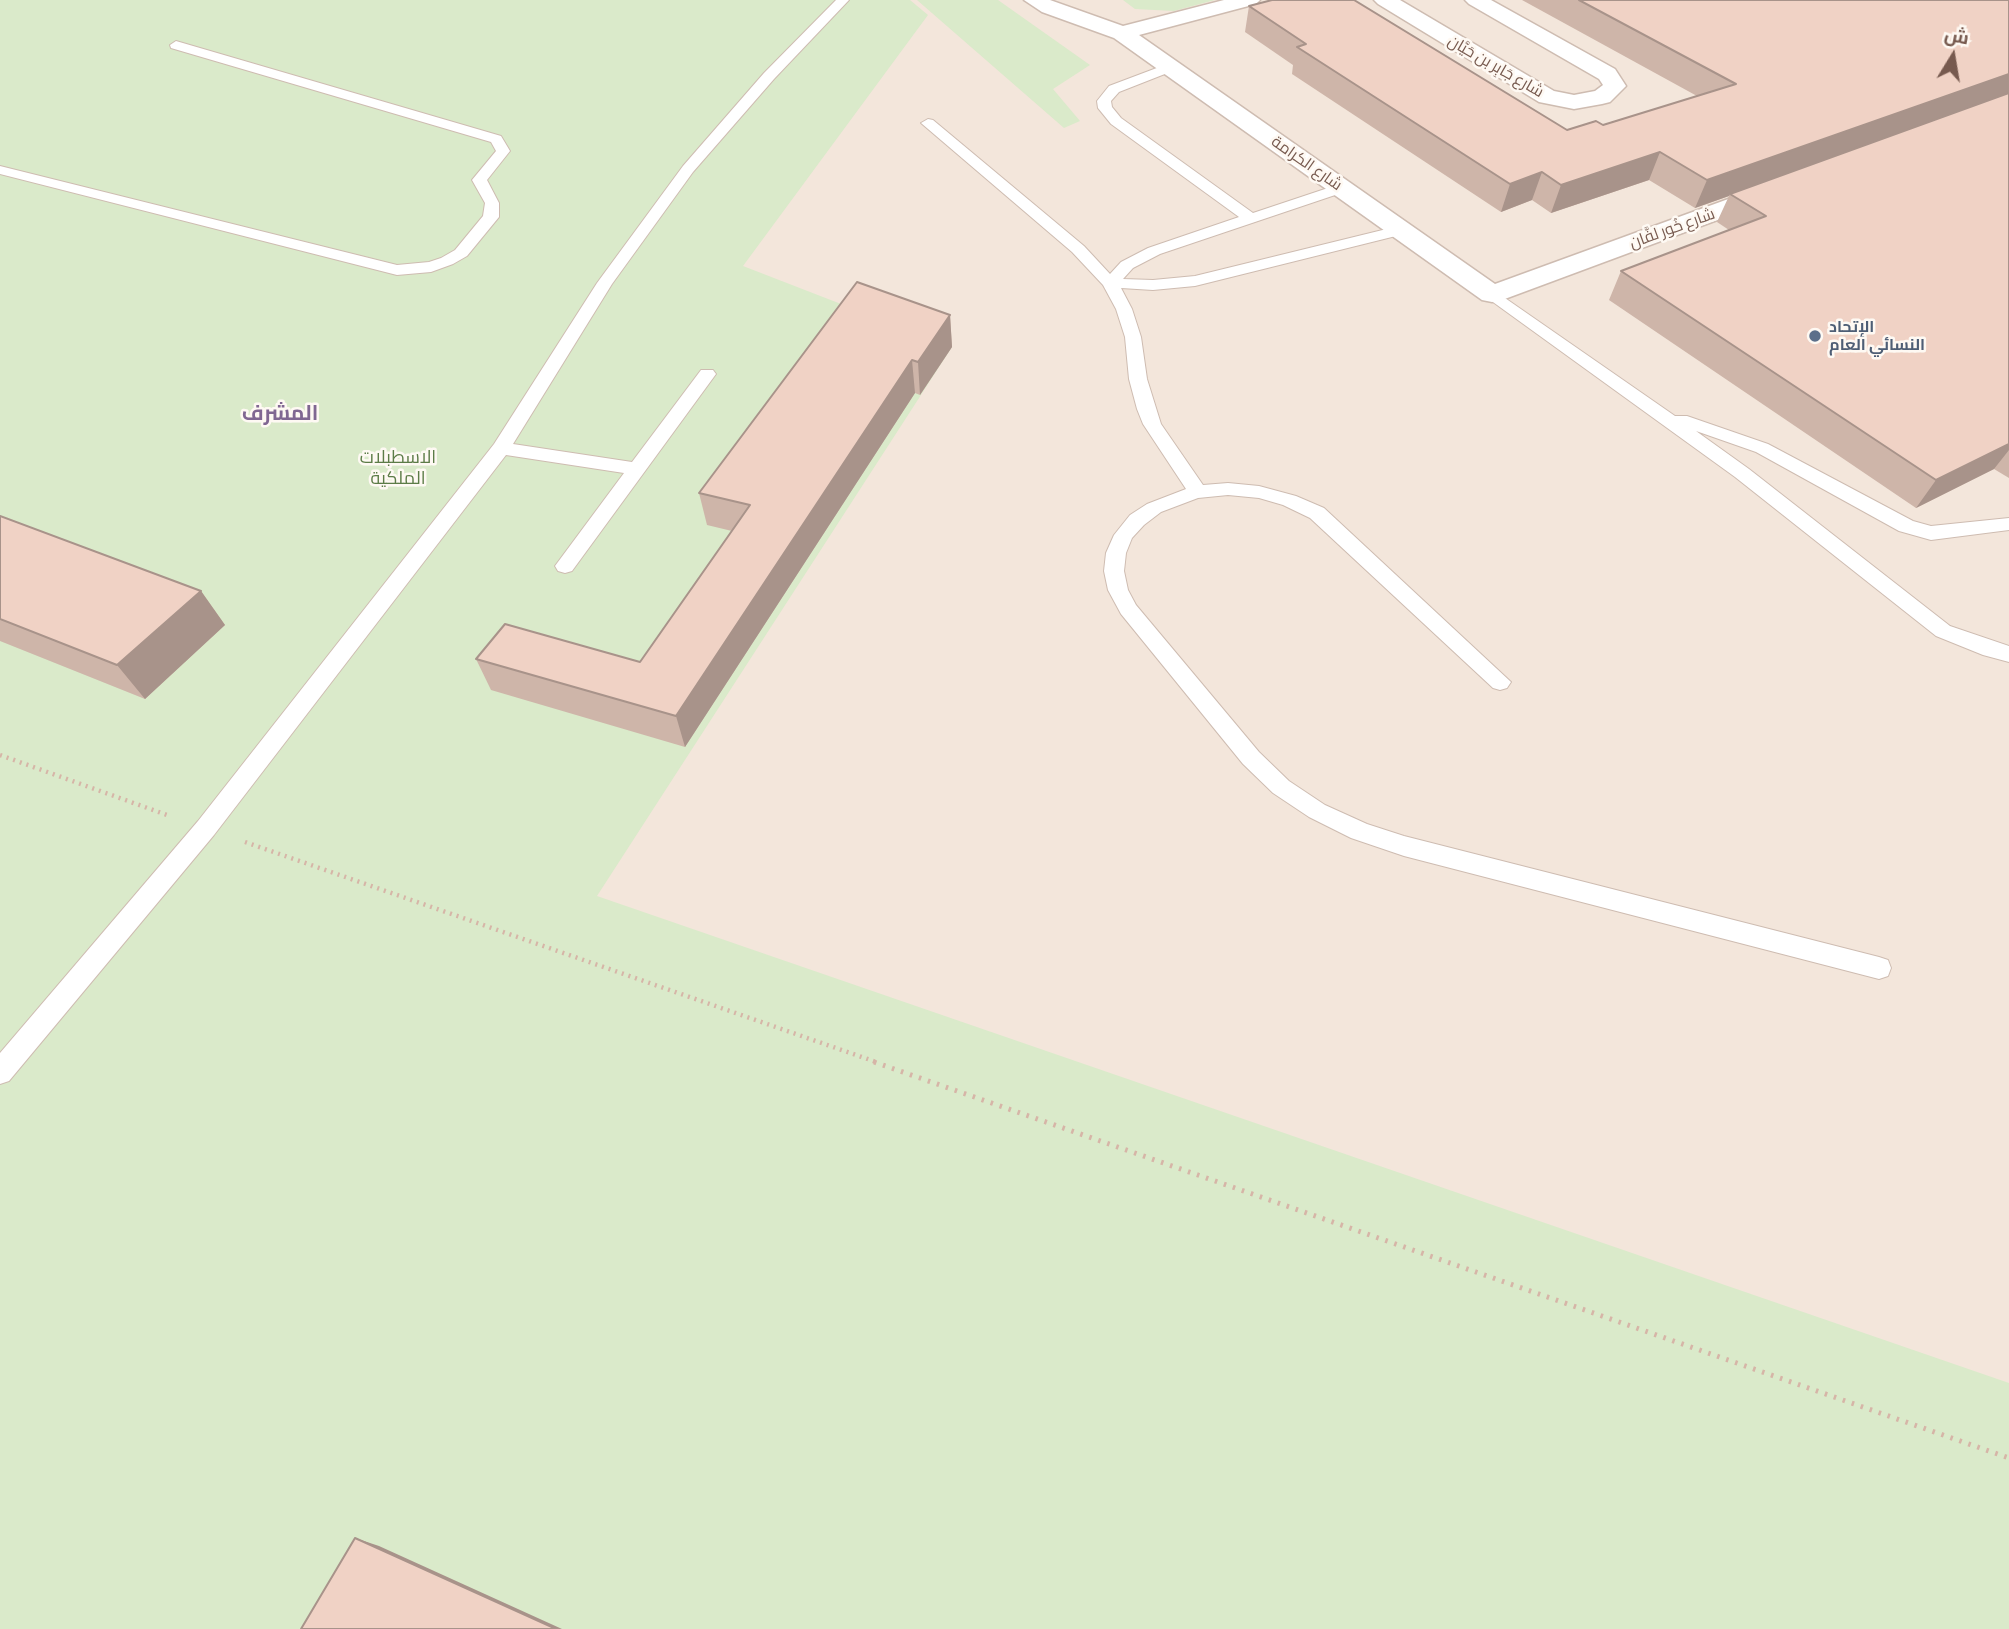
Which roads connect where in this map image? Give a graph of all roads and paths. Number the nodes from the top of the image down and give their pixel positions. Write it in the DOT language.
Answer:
graph roads {
  1 [pos="843,0"];
  2 [pos="1035,0"];
  3 [pos="1250,0"];
  4 [pos="1385,0"];
  5 [pos="1476,0"];
  6 [pos="1118,23"];
  7 [pos="176,45"];
  8 [pos="1170,67"];
  9 [pos="928,123"];
  10 [pos="0,170"];
  11 [pos="1796,183"];
  12 [pos="1342,188"];
  13 [pos="1250,218"];
  14 [pos="1403,230"];
  15 [pos="1110,284"];
  16 [pos="1492,294"];
  17 [pos="706,374"];
  18 [pos="1656,411"];
  19 [pos="501,448"];
  20 [pos="637,469"];
  21 [pos="1198,492"];
  22 [pos="2009,524"];
  23 [pos="565,566"];
  24 [pos="2009,654"];
  25 [pos="1500,682"];
  26 [pos="0,755"];
  27 [pos="206,828"];
  28 [pos="1878,968"];
  29 [pos="0,1072"];
  30 [pos="2009,1458"];
  1 -- 19 [label="lane"];
  2 -- 6 [label="street, شارع الكرامة"];
  3 -- 6 [label="street"];
  4 -- 5 [label="street, شارع جَابِر بن حَيَّان"];
  6 -- 8 [label="street, شارع الكرامة"];
  7 -- 10 [label="lane"];
  8 -- 12 [label="street, شارع الكرامة"];
  8 -- 13 [label="lane"];
  9 -- 15 [label="lane"];
  11 -- 16 [label="street, شارع خُور لفَّان"];
  12 -- 13 [label="lane"];
  12 -- 14 [label="street, شارع الكرامة"];
  13 -- 15 [label="lane"];
  14 -- 15 [label="lane"];
  14 -- 16 [label="street, شارع الكرامة"];
  15 -- 21 [label="lane"];
  16 -- 18 [label="lane"];
  17 -- 20 [label="lane"];
  18 -- 22 [label="lane"];
  18 -- 24 [label="lane"];
  19 -- 20 [label="lane"];
  19 -- 27 [label="lane"];
  20 -- 23 [label="lane"];
  21 -- 25 [label="lane"];
  21 -- 28 [label="lane"];
  26 -- 27 [label="path"];
  27 -- 29 [label="lane"];
  27 -- 30 [label="path"];
}
